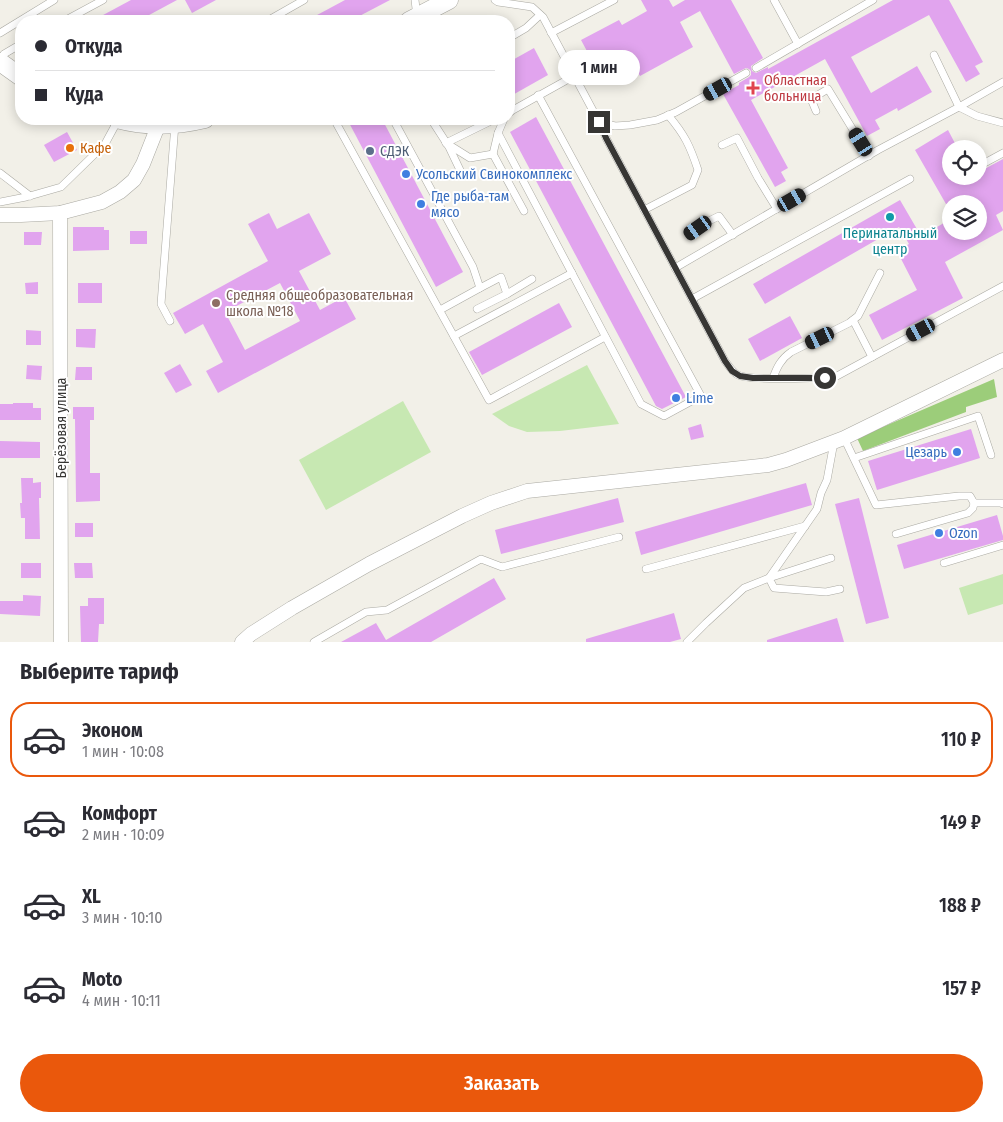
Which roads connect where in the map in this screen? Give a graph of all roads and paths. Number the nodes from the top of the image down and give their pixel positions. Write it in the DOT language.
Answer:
graph roads {
  1 [pos="54,0"];
  2 [pos="103,0"];
  3 [pos="304,0"];
  4 [pos="449,0"];
  5 [pos="495,0"];
  6 [pos="614,0"];
  7 [pos="774,0"];
  8 [pos="873,0"];
  9 [pos="414,13"];
  10 [pos="30,15"];
  11 [pos="75,15"];
  12 [pos="278,15"];
  13 [pos="540,15"];
  14 [pos="15,25"];
  15 [pos="551,33"];
  16 [pos="0,34"];
  17 [pos="515,34"];
  18 [pos="798,44"];
  19 [pos="15,48"];
  20 [pos="934,55"];
  21 [pos="0,61"];
  22 [pos="756,68"];
  23 [pos="15,72"];
  24 [pos="746,73"];
  25 [pos="574,76"];
  26 [pos="1003,82"];
  27 [pos="538,96"];
  28 [pos="959,107"];
  29 [pos="515,109"];
  30 [pos="816,111"];
  31 [pos="668,115"];
  32 [pos="599,122"];
  33 [pos="1003,123"];
  34 [pos="114,125"];
  35 [pos="166,125"];
  36 [pos="337,125"];
  37 [pos="396,125"];
  38 [pos="435,125"];
  39 [pos="483,125"];
  40 [pos="501,125"];
  41 [pos="498,133"];
  42 [pos="446,143"];
  43 [pos="722,145"];
  44 [pos="1003,153"];
  45 [pos="493,154"];
  46 [pos="869,156"];
  47 [pos="987,162"];
  48 [pos="460,170"];
  49 [pos="0,173"];
  50 [pos="910,179"];
  51 [pos="30,196"];
  52 [pos="0,202"];
  53 [pos="777,209"];
  54 [pos="644,210"];
  55 [pos="524,211"];
  56 [pos="60,213"];
  57 [pos="0,215"];
  58 [pos="690,234"];
  59 [pos="733,235"];
  60 [pos="675,268"];
  61 [pos="880,273"];
  62 [pos="572,274"];
  63 [pos="532,280"];
  64 [pos="1003,286"];
  65 [pos="480,288"];
  66 [pos="507,294"];
  67 [pos="692,298"];
  68 [pos="477,309"];
  69 [pos="440,310"];
  70 [pos="853,320"];
  71 [pos="170,321"];
  72 [pos="454,336"];
  73 [pos="605,337"];
  74 [pos="872,357"];
  75 [pos="1003,360"];
  76 [pos="773,378"];
  77 [pos="839,440"];
  78 [pos="991,455"];
  79 [pos="854,458"];
  80 [pos="974,503"];
  81 [pos="1003,504"];
  82 [pos="805,526"];
  83 [pos="896,534"];
  84 [pos="619,537"];
  85 [pos="1003,545"];
  86 [pos="831,558"];
  87 [pos="944,563"];
  88 [pos="646,569"];
  89 [pos="770,578"];
  90 [pos="840,588"];
  91 [pos="61,642"];
  92 [pos="242,642"];
  93 [pos="314,642"];
  94 [pos="687,642"];
  1 -- 10 [label="lane"];
  2 -- 11 [label="lane"];
  3 -- 12 [label="lane"];
  4 -- 9 [label="street"];
  5 -- 13 [label="lane"];
  6 -- 15 [label="lane"];
  7 -- 18 [label="lane"];
  8 -- 18 [label="lane"];
  13 -- 15 [label="lane"];
  13 -- 17 [label="lane"];
  14 -- 16 [label="lane"];
  15 -- 25 [label="lane"];
  18 -- 22 [label="lane"];
  19 -- 21 [label="lane"];
  20 -- 28 [label="lane"];
  21 -- 23 [label="street"];
  24 -- 31 [label="lane"];
  25 -- 27 [label="lane"];
  25 -- 32 [label="lane"];
  26 -- 28 [label="lane"];
  27 -- 29 [label="lane"];
  27 -- 73 [label="lane"];
  28 -- 33 [label="lane"];
  28 -- 46 [label="lane"];
  30 -- 46 [label="lane"];
  31 -- 32 [label="lane"];
  31 -- 54 [label="lane"];
  32 -- 54 [label="lane"];
  34 -- 51 [label="lane"];
  35 -- 56 [label="street"];
  35 -- 71 [label="lane"];
  36 -- 69 [label="lane"];
  37 -- 65 [label="lane"];
  38 -- 42 [label="lane"];
  39 -- 42 [label="lane"];
  40 -- 41 [label="lane"];
  41 -- 45 [label="lane"];
  41 -- 62 [label="lane"];
  42 -- 45 [label="lane"];
  42 -- 48 [label="lane"];
  43 -- 53 [label="lane"];
  44 -- 47 [label="lane"];
  45 -- 55 [label="lane"];
  46 -- 53 [label="lane"];
  49 -- 51 [label="lane"];
  50 -- 67 [label="lane"];
  51 -- 52 [label="lane"];
  53 -- 59 [label="lane"];
  54 -- 60 [label="lane"];
  56 -- 57 [label="street"];
  56 -- 91 [label="street, Берёзовая улица"];
  58 -- 59 [label="lane"];
  59 -- 60 [label="lane"];
  60 -- 67 [label="lane"];
  61 -- 70 [label="lane"];
  62 -- 72 [label="lane"];
  62 -- 73 [label="lane"];
  63 -- 66 [label="lane"];
  64 -- 74 [label="lane"];
  65 -- 66 [label="lane"];
  65 -- 69 [label="lane"];
  66 -- 68 [label="lane"];
  67 -- 76 [label="lane"];
  69 -- 72 [label="lane"];
  70 -- 74 [label="lane"];
  70 -- 76 [label="lane"];
  72 -- 73 [label="lane"];
  74 -- 76 [label="lane"];
  75 -- 77 [label="street"];
  77 -- 79 [label="lane"];
  77 -- 82 [label="lane"];
  77 -- 92 [label="street"];
  78 -- 79 [label="lane"];
  79 -- 80 [label="lane"];
  80 -- 81 [label="lane"];
  80 -- 83 [label="lane"];
  82 -- 88 [label="lane"];
  82 -- 89 [label="lane"];
  84 -- 93 [label="lane"];
  85 -- 87 [label="lane"];
  86 -- 89 [label="lane"];
  89 -- 90 [label="lane"];
  89 -- 94 [label="lane"];
}
